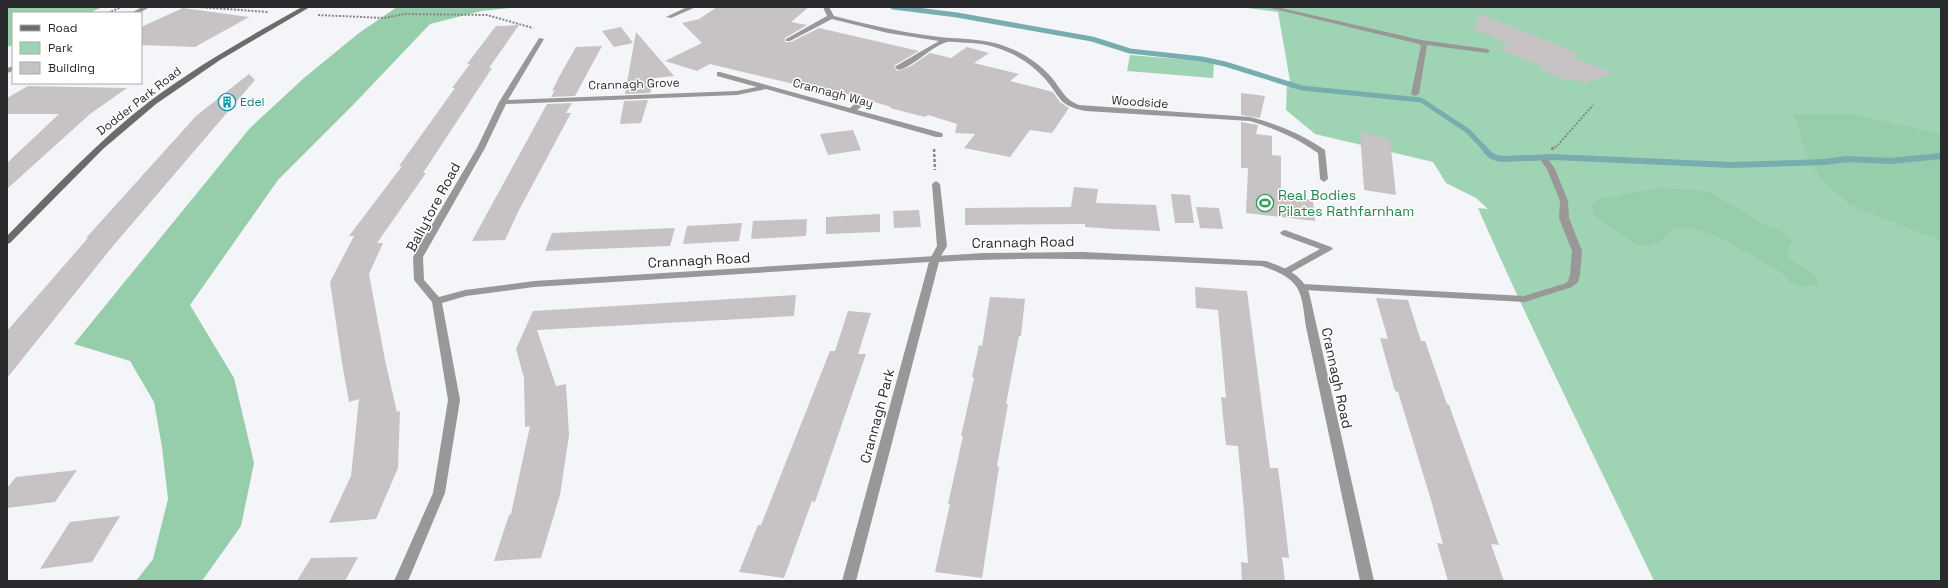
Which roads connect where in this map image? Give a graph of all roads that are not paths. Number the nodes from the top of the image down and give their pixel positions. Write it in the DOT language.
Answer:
graph roads {
  1 [pos="147,7"];
  2 [pos="307,7"];
  3 [pos="693,7"];
  4 [pos="826,7"];
  5 [pos="1269,7"];
  6 [pos="136,12"];
  7 [pos="831,16"];
  8 [pos="668,17"];
  9 [pos="541,39"];
  10 [pos="788,40"];
  11 [pos="946,40"];
  12 [pos="1421,42"];
  13 [pos="1487,51"];
  14 [pos="899,68"];
  15 [pos="720,74"];
  16 [pos="765,87"];
  17 [pos="1415,94"];
  18 [pos="863,101"];
  19 [pos="503,102"];
  20 [pos="851,111"];
  21 [pos="939,134"];
  22 [pos="1545,161"];
  23 [pos="1324,179"];
  24 [pos="936,184"];
  25 [pos="1284,232"];
  26 [pos="7,240"];
  27 [pos="934,259"];
  28 [pos="1287,271"];
  29 [pos="1303,287"];
  30 [pos="437,301"];
  31 [pos="401,581"];
  32 [pos="848,581"];
  33 [pos="1367,581"];
  1 -- 6 [label="street"];
  2 -- 26 [label="main road, Dodder Park Road"];
  3 -- 8 [label="street"];
  4 -- 7 [label="street"];
  5 -- 12 [label="street"];
  7 -- 10 [label="street"];
  7 -- 11 [label="street, Woodside"];
  9 -- 19 [label="street, Ballytore Road"];
  11 -- 14 [label="street"];
  11 -- 23 [label="street, Woodside"];
  12 -- 13 [label="street"];
  12 -- 17 [label="street"];
  15 -- 16 [label="street, Crannagh Way"];
  16 -- 19 [label="street, Crannagh Grove"];
  16 -- 20 [label="street, Crannagh Way"];
  18 -- 20 [label="street"];
  19 -- 30 [label="street, Ballytore Road"];
  20 -- 21 [label="street, Crannagh Way"];
  22 -- 29 [label="street"];
  24 -- 27 [label="street, Crannagh Park"];
  25 -- 28 [label="street"];
  27 -- 28 [label="street, Crannagh Road"];
  27 -- 30 [label="street, Crannagh Road"];
  27 -- 32 [label="street, Crannagh Park"];
  28 -- 29 [label="street, Crannagh Road"];
  29 -- 33 [label="street, Crannagh Road"];
  30 -- 31 [label="street"];
}
